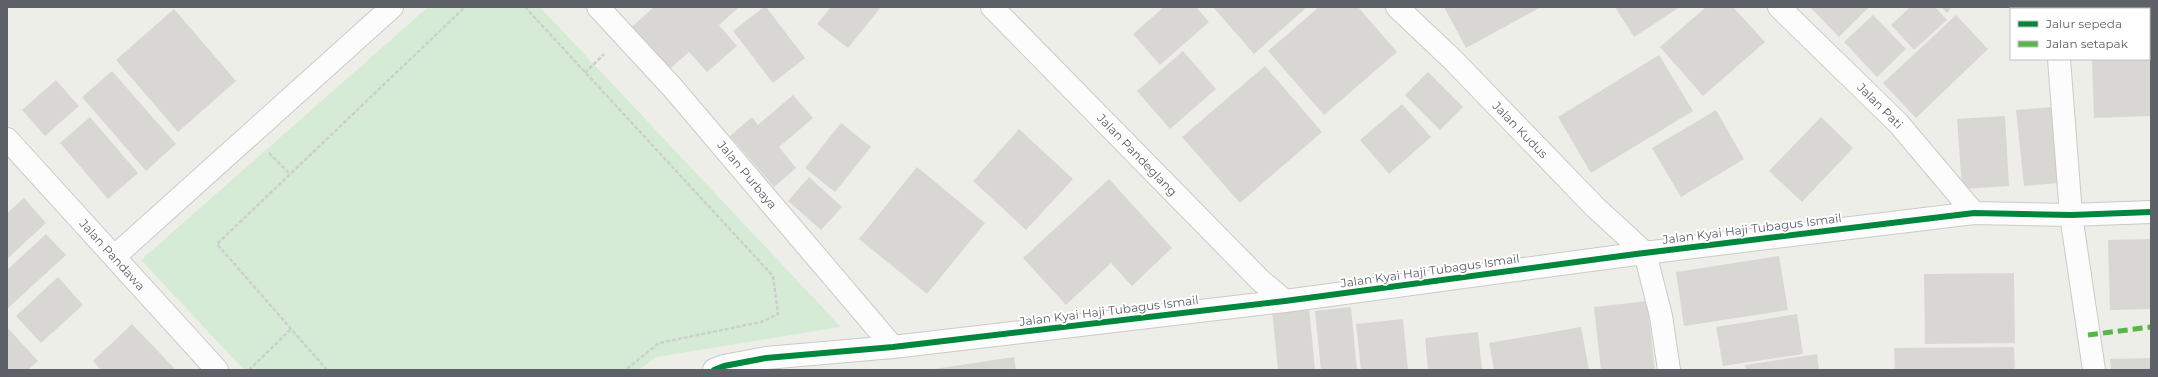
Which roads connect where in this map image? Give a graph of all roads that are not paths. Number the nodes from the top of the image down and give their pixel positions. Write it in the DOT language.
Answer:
graph roads {
  1 [pos="392,7"];
  2 [pos="598,7"];
  3 [pos="992,7"];
  4 [pos="1396,7"];
  5 [pos="1779,7"];
  6 [pos="2059,60"];
  7 [pos="7,139"];
  8 [pos="2151,212"];
  9 [pos="1974,213"];
  10 [pos="2070,214"];
  11 [pos="1645,253"];
  12 [pos="114,257"];
  13 [pos="1285,302"];
  14 [pos="893,347"];
  15 [pos="217,370"];
  16 [pos="714,370"];
  17 [pos="1669,370"];
  18 [pos="2094,370"];
  1 -- 12 [label="street"];
  2 -- 14 [label="street, Jalan Purbaya"];
  3 -- 13 [label="street, Jalan Pandeglang"];
  4 -- 11 [label="street, Jalan Kudus"];
  5 -- 9 [label="street, Jalan Pati"];
  6 -- 10 [label="street"];
  7 -- 12 [label="street, Jalan Pandawa"];
  8 -- 10 [label="street, Jalan Kyai Haji Tubagus Ismail"];
  9 -- 10 [label="street, Jalan Kyai Haji Tubagus Ismail"];
  9 -- 11 [label="street, Jalan Kyai Haji Tubagus Ismail"];
  10 -- 18 [label="street"];
  11 -- 13 [label="street, Jalan Kyai Haji Tubagus Ismail"];
  11 -- 17 [label="street"];
  12 -- 15 [label="street, Jalan Pandawa"];
  13 -- 14 [label="street, Jalan Kyai Haji Tubagus Ismail"];
  14 -- 16 [label="street, Jalan Kyai Haji Tubagus Ismail"];
}
